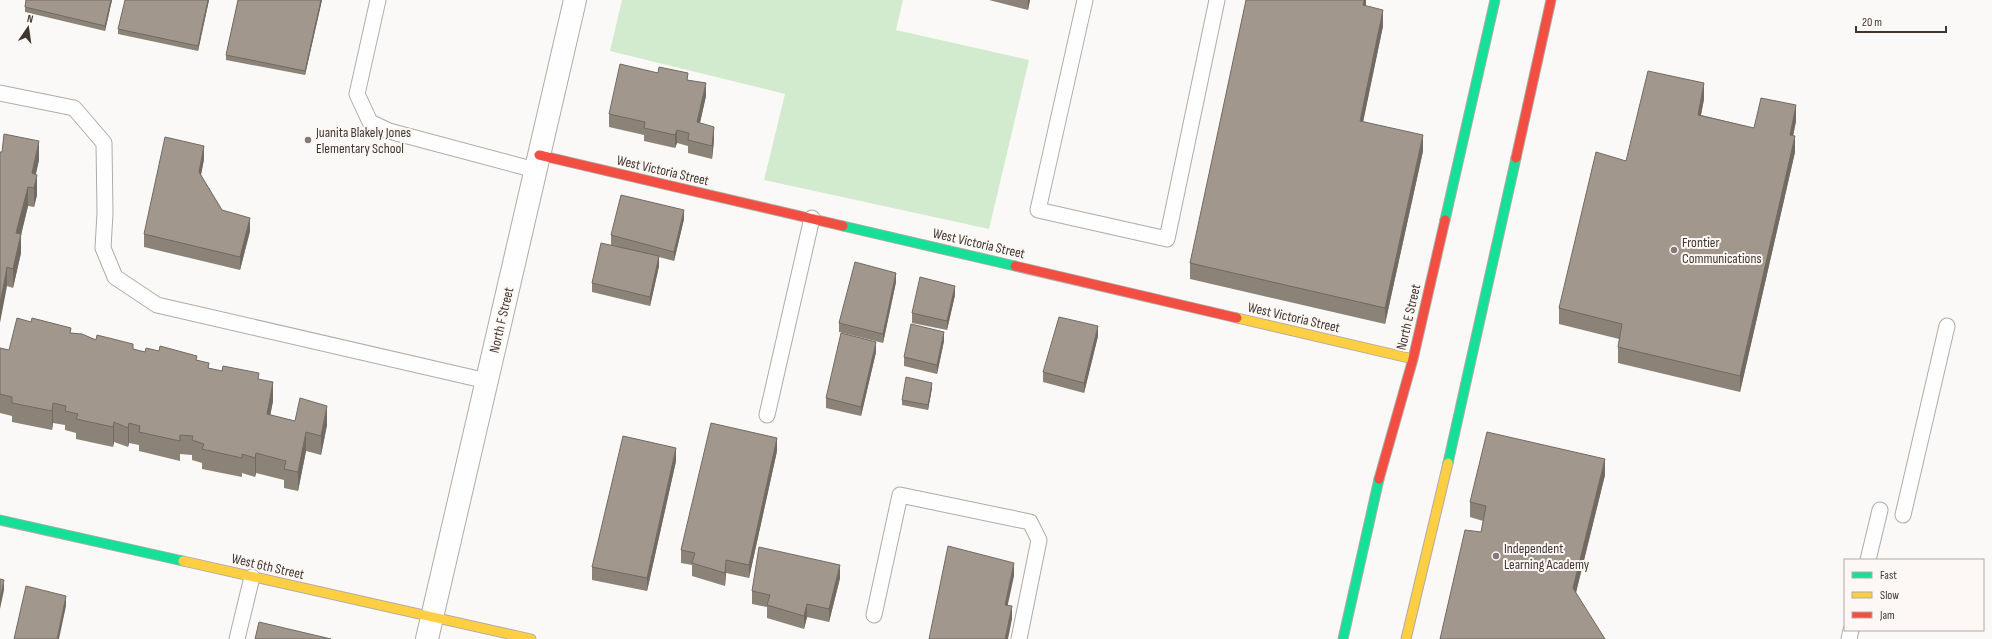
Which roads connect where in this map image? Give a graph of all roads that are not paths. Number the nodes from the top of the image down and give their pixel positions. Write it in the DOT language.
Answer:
graph roads {
  1 [pos="378,0"];
  2 [pos="575,0"];
  3 [pos="1085,0"];
  4 [pos="1217,0"];
  5 [pos="1495,0"];
  6 [pos="1551,0"];
  7 [pos="0,93"];
  8 [pos="537,163"];
  9 [pos="812,218"];
  10 [pos="1948,326"];
  11 [pos="1413,359"];
  12 [pos="487,381"];
  13 [pos="767,415"];
  14 [pos="1880,510"];
  15 [pos="1903,515"];
  16 [pos="0,520"];
  17 [pos="1868,559"];
  18 [pos="252,577"];
  19 [pos="874,615"];
  20 [pos="432,617"];
  21 [pos="237,639"];
  22 [pos="427,639"];
  23 [pos="531,639"];
  24 [pos="1019,639"];
  25 [pos="1343,639"];
  26 [pos="1406,639"];
  1 -- 8 [label="lane"];
  2 -- 8 [label="street, North F Street"];
  3 -- 4 [label="lane"];
  5 -- 11 [label="street, North E Street"];
  6 -- 26 [label="street"];
  7 -- 12 [label="lane"];
  8 -- 9 [label="street, West Victoria Street"];
  8 -- 12 [label="street, North F Street"];
  9 -- 11 [label="street, West Victoria Street"];
  9 -- 13 [label="lane"];
  10 -- 15 [label="lane"];
  11 -- 25 [label="street, North E Street"];
  12 -- 20 [label="street, North F Street"];
  14 -- 17 [label="lane"];
  16 -- 18 [label="street, West 6th Street"];
  18 -- 20 [label="street, West 6th Street"];
  18 -- 21 [label="lane"];
  19 -- 24 [label="lane"];
  20 -- 22 [label="street, North F Street"];
  20 -- 23 [label="street, West 6th Street"];
}
